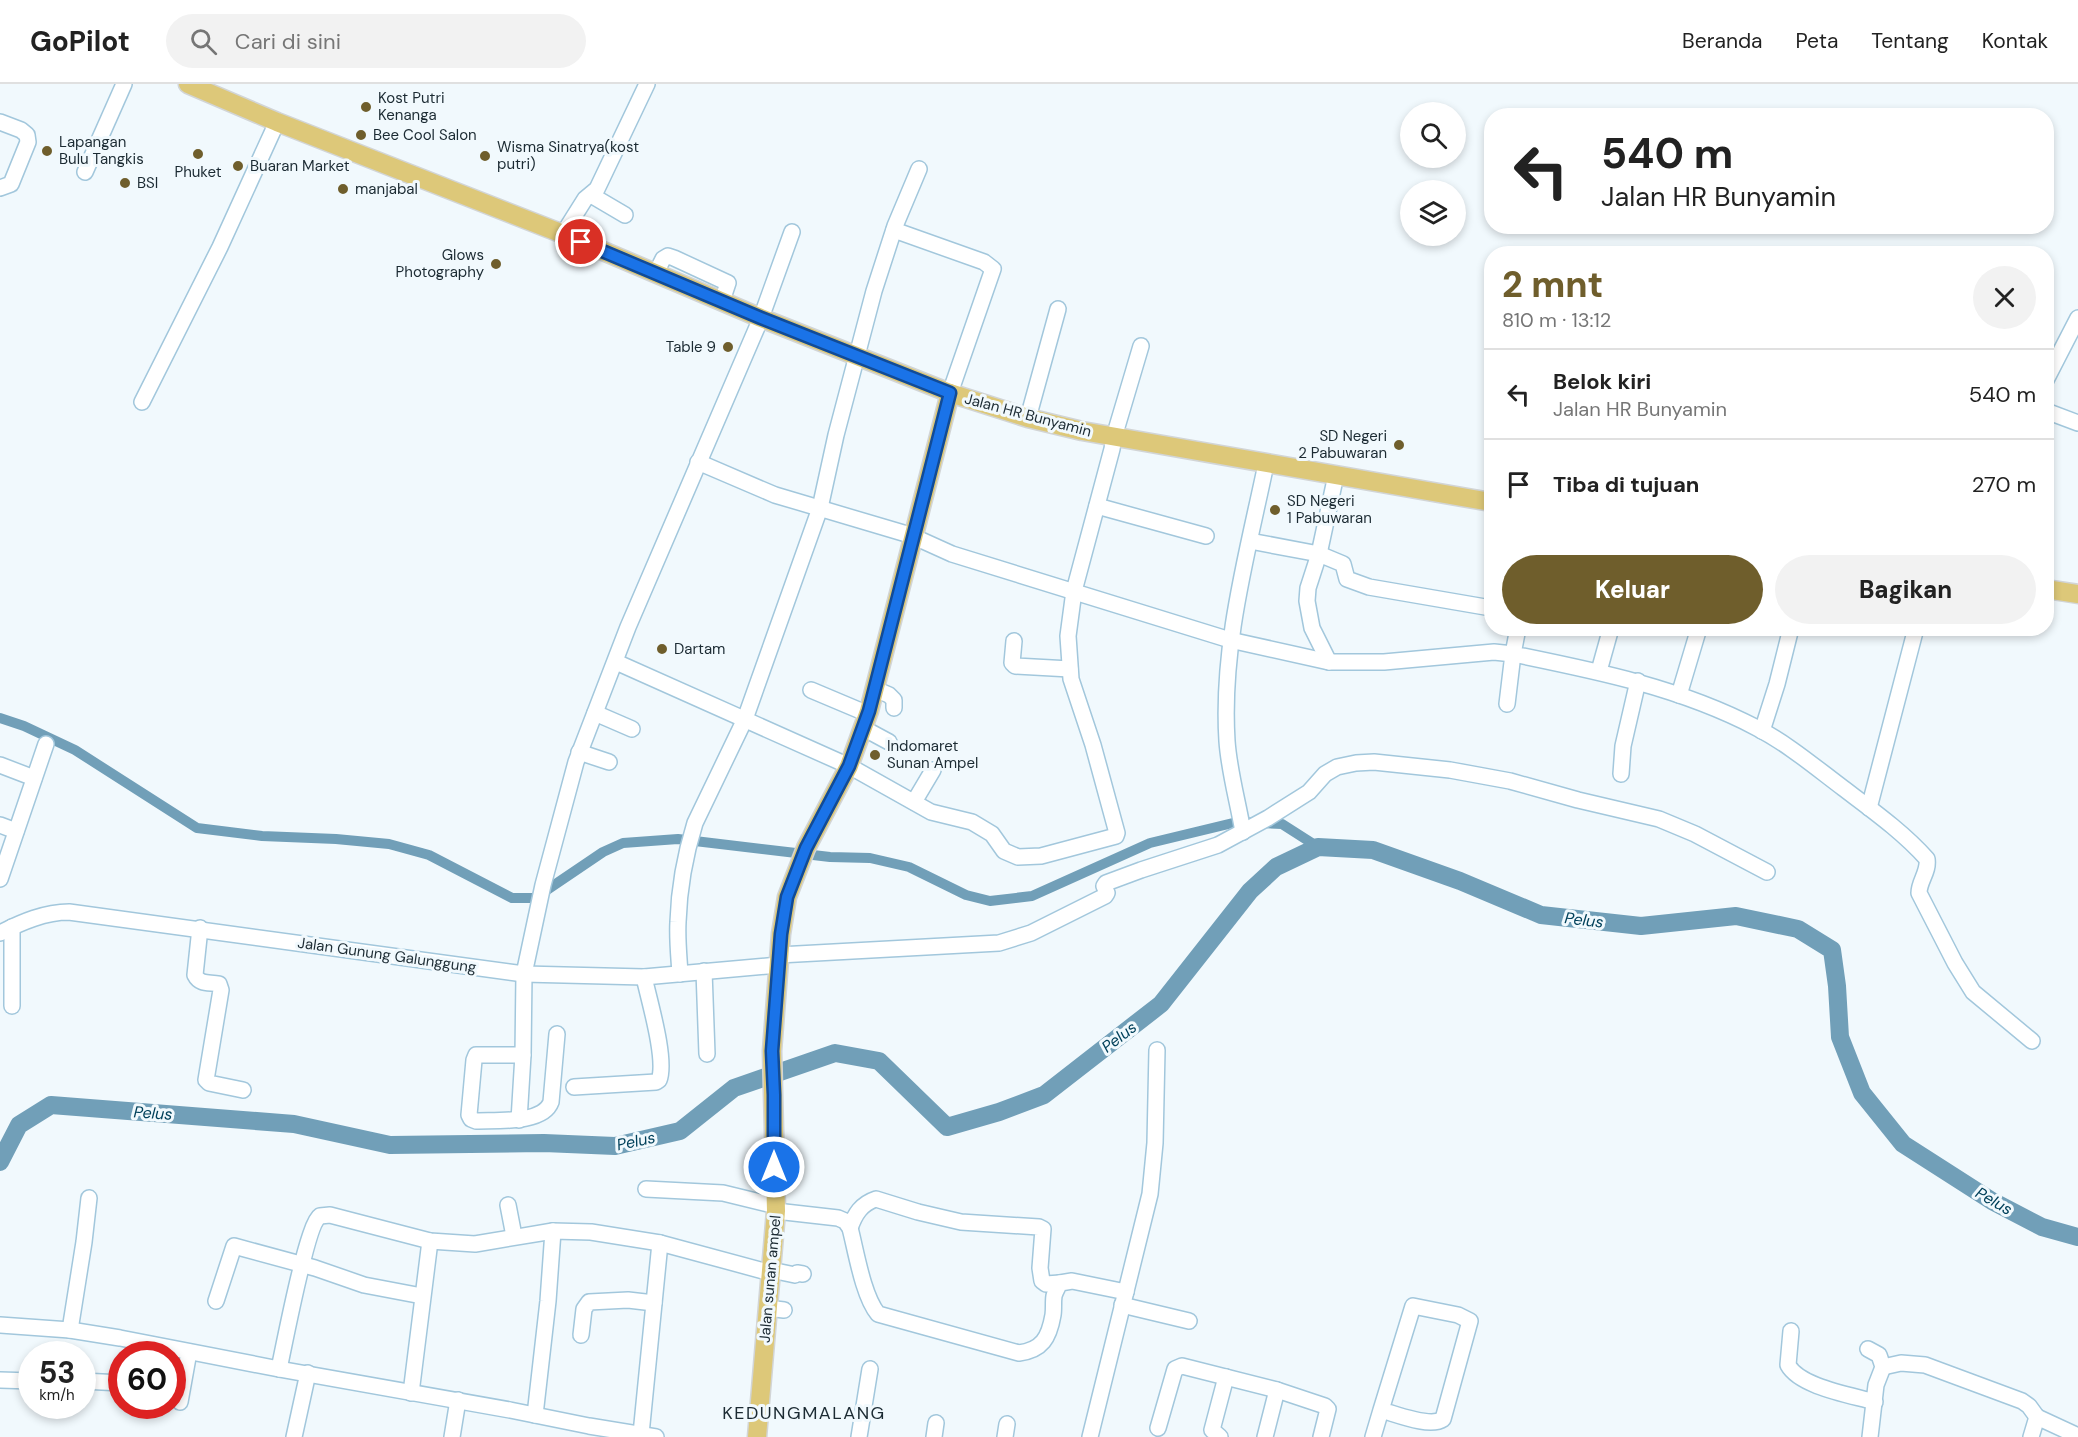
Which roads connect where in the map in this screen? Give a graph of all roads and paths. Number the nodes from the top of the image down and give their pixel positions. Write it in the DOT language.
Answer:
graph roads {
  1 [pos="124,84"];
  2 [pos="188,84"];
  3 [pos="647,84"];
  4 [pos="0,122"];
  5 [pos="277,122"];
  6 [pos="919,169"];
  7 [pos="85,172"];
  8 [pos="0,188"];
  9 [pos="591,195"];
  10 [pos="625,215"];
  11 [pos="894,230"];
  12 [pos="792,232"];
  13 [pos="563,234"];
  14 [pos="1058,309"];
  15 [pos="761,318"];
  16 [pos="2078,318"];
  17 [pos="1140,346"];
  18 [pos="857,355"];
  19 [pos="2054,360"];
  20 [pos="950,393"];
  21 [pos="142,402"];
  22 [pos="2054,414"];
  23 [pos="1028,418"];
  24 [pos="2078,423"];
  25 [pos="1114,437"];
  26 [pos="698,462"];
  27 [pos="1266,464"];
  28 [pos="1336,475"];
  29 [pos="1484,501"];
  30 [pos="1097,506"];
  31 [pos="819,508"];
  32 [pos="1206,536"];
  33 [pos="914,537"];
  34 [pos="1250,541"];
  35 [pos="1319,555"];
  36 [pos="2054,590"];
  37 [pos="1074,591"];
  38 [pos="2078,594"];
  39 [pos="1484,607"];
  40 [pos="1516,636"];
  41 [pos="1609,636"];
  42 [pos="1697,636"];
  43 [pos="1789,636"];
  44 [pos="1914,636"];
  45 [pos="1014,640"];
  46 [pos="1230,640"];
  47 [pos="1513,654"];
  48 [pos="616,662"];
  49 [pos="1329,662"];
  50 [pos="1070,669"];
  51 [pos="1599,671"];
  52 [pos="1638,681"];
  53 [pos="811,690"];
  54 [pos="875,690"];
  55 [pos="1679,695"];
  56 [pos="1507,704"];
  57 [pos="894,708"];
  58 [pos="595,713"];
  59 [pos="745,719"];
  60 [pos="865,721"];
  61 [pos="632,729"];
  62 [pos="1762,731"];
  63 [pos="889,742"];
  64 [pos="46,744"];
  65 [pos="579,752"];
  66 [pos="609,762"];
  67 [pos="0,765"];
  68 [pos="849,766"];
  69 [pos="933,770"];
  70 [pos="1621,774"];
  71 [pos="34,778"];
  72 [pos="914,802"];
  73 [pos="1869,808"];
  74 [pos="0,825"];
  75 [pos="16,831"];
  76 [pos="1243,832"];
  77 [pos="1767,872"];
  78 [pos="0,879"];
  79 [pos="200,928"];
  80 [pos="6,930"];
  81 [pos="779,960"];
  82 [pos="704,971"];
  83 [pos="524,974"];
  84 [pos="680,974"];
  85 [pos="644,977"];
  86 [pos="12,1006"];
  87 [pos="557,1034"];
  88 [pos="2032,1041"];
  89 [pos="1157,1050"];
  90 [pos="707,1054"];
  91 [pos="523,1055"];
  92 [pos="574,1087"];
  93 [pos="243,1090"];
  94 [pos="519,1120"];
  95 [pos="646,1189"];
  96 [pos="89,1198"];
  97 [pos="508,1205"];
  98 [pos="776,1208"];
  99 [pos="850,1228"];
  100 [pos="553,1231"];
  101 [pos="514,1236"];
  102 [pos="430,1241"];
  103 [pos="660,1243"];
  104 [pos="302,1264"];
  105 [pos="771,1271"];
  106 [pos="803,1274"];
  107 [pos="1060,1283"];
  108 [pos="422,1296"];
  109 [pos="1124,1298"];
  110 [pos="216,1301"];
  111 [pos="654,1303"];
  112 [pos="1189,1321"];
  113 [pos="0,1325"];
  114 [pos="70,1330"];
  115 [pos="1791,1331"];
  116 [pos="580,1335"];
  117 [pos="113,1341"];
  118 [pos="1868,1349"];
  119 [pos="186,1352"];
  120 [pos="189,1352"];
  121 [pos="1883,1367"];
  122 [pos="186,1369"];
  123 [pos="279,1369"];
  124 [pos="870,1369"];
  125 [pos="308,1373"];
  126 [pos="1226,1377"];
  127 [pos="0,1380"];
  128 [pos="18,1381"];
  129 [pos="1277,1390"];
  130 [pos="411,1393"];
  131 [pos="458,1400"];
  132 [pos="1875,1402"];
  133 [pos="1381,1410"];
  134 [pos="535,1415"];
  135 [pos="2037,1417"];
  136 [pos="1158,1428"];
  137 [pos="588,1432"];
  138 [pos="649,1436"];
  139 [pos="2078,1436"];
  140 [pos="294,1437"];
  141 [pos="452,1437"];
  142 [pos="757,1437"];
  143 [pos="859,1437"];
  144 [pos="1090,1437"];
  145 [pos="1220,1437"];
  146 [pos="1265,1437"];
  147 [pos="1321,1437"];
  148 [pos="1373,1437"];
  149 [pos="1870,1437"];
  150 [pos="2031,1437"];
  1 -- 7 [label="street"];
  2 -- 5 [label="main road, Jalan HR Bunyamin"];
  3 -- 9 [label="street"];
  4 -- 8 [label="street"];
  5 -- 13 [label="main road, Jalan HR Bunyamin"];
  5 -- 21 [label="street"];
  6 -- 11 [label="street"];
  9 -- 10 [label="street"];
  9 -- 13 [label="street"];
  11 -- 18 [label="street"];
  11 -- 20 [label="street"];
  12 -- 15 [label="street"];
  13 -- 15 [label="main road, Jalan HR Bunyamin"];
  14 -- 23 [label="street"];
  15 -- 18 [label="main road, Jalan HR Bunyamin"];
  15 -- 26 [label="street"];
  16 -- 19 [label="street"];
  17 -- 25 [label="street"];
  18 -- 20 [label="main road, Jalan HR Bunyamin"];
  18 -- 31 [label="street"];
  20 -- 23 [label="main road, Jalan HR Bunyamin"];
  20 -- 33 [label="main road, Jalan sunan ampel"];
  22 -- 24 [label="street"];
  23 -- 25 [label="main road, Jalan HR Bunyamin"];
  25 -- 27 [label="main road, Jalan HR Bunyamin"];
  25 -- 30 [label="street"];
  26 -- 31 [label="street"];
  26 -- 48 [label="street"];
  27 -- 28 [label="main road, Jalan HR Bunyamin"];
  27 -- 34 [label="street"];
  28 -- 29 [label="main road, Jalan HR Bunyamin"];
  28 -- 35 [label="street"];
  30 -- 32 [label="street"];
  30 -- 37 [label="street"];
  31 -- 33 [label="street"];
  31 -- 59 [label="street"];
  33 -- 37 [label="street"];
  33 -- 54 [label="main road, Jalan sunan ampel"];
  34 -- 35 [label="street"];
  34 -- 46 [label="street"];
  35 -- 39 [label="street"];
  35 -- 49 [label="street"];
  36 -- 38 [label="main road"];
  37 -- 46 [label="street"];
  37 -- 50 [label="street"];
  40 -- 47 [label="street"];
  41 -- 51 [label="street"];
  42 -- 55 [label="street"];
  43 -- 62 [label="street"];
  44 -- 73 [label="street"];
  45 -- 50 [label="street"];
  46 -- 49 [label="street"];
  46 -- 76 [label="street"];
  47 -- 49 [label="street"];
  47 -- 51 [label="street"];
  47 -- 56 [label="street"];
  48 -- 58 [label="street"];
  48 -- 59 [label="street"];
  50 -- 72 [label="street"];
  51 -- 52 [label="street"];
  52 -- 55 [label="street"];
  52 -- 70 [label="street"];
  53 -- 60 [label="street"];
  54 -- 57 [label="street"];
  54 -- 60 [label="main road, Jalan sunan ampel"];
  55 -- 62 [label="street"];
  58 -- 61 [label="street"];
  58 -- 65 [label="street"];
  59 -- 68 [label="street"];
  59 -- 84 [label="street"];
  60 -- 63 [label="street"];
  60 -- 68 [label="main road, Jalan sunan ampel"];
  62 -- 73 [label="street"];
  64 -- 71 [label="street"];
  65 -- 66 [label="street"];
  65 -- 83 [label="street"];
  67 -- 71 [label="street"];
  68 -- 72 [label="street"];
  68 -- 81 [label="main road, Jalan sunan ampel"];
  69 -- 72 [label="street"];
  71 -- 75 [label="street"];
  73 -- 88 [label="street"];
  74 -- 75 [label="street"];
  75 -- 78 [label="street"];
  76 -- 77 [label="street"];
  76 -- 81 [label="street, Jalan Gunung Galunggung"];
  79 -- 80 [label="street, Jalan Gunung Galunggung"];
  79 -- 83 [label="street, Jalan Gunung Galunggung"];
  79 -- 93 [label="street"];
  80 -- 86 [label="street"];
  81 -- 82 [label="street, Jalan Gunung Galunggung"];
  81 -- 98 [label="main road, Jalan sunan ampel"];
  82 -- 84 [label="street, Jalan Gunung Galunggung"];
  82 -- 90 [label="street"];
  83 -- 85 [label="street, Jalan Gunung Galunggung"];
  83 -- 91 [label="street"];
  84 -- 85 [label="street, Jalan Gunung Galunggung"];
  85 -- 92 [label="street"];
  87 -- 94 [label="street"];
  89 -- 109 [label="street"];
  91 -- 94 [label="street"];
  91 -- 94 [label="street"];
  95 -- 98 [label="street"];
  96 -- 114 [label="street"];
  97 -- 101 [label="street"];
  98 -- 99 [label="street"];
  98 -- 105 [label="main road, Jalan sunan ampel"];
  99 -- 107 [label="street"];
  99 -- 107 [label="street"];
  100 -- 101 [label="street"];
  100 -- 103 [label="street"];
  100 -- 134 [label="street"];
  101 -- 102 [label="street"];
  102 -- 104 [label="street"];
  102 -- 108 [label="street"];
  103 -- 105 [label="street"];
  103 -- 111 [label="street"];
  104 -- 108 [label="street"];
  104 -- 110 [label="street"];
  104 -- 123 [label="street"];
  105 -- 106 [label="street"];
  105 -- 142 [label="main road, Jalan sunan ampel"];
  107 -- 109 [label="street"];
  108 -- 130 [label="street"];
  109 -- 112 [label="street"];
  109 -- 144 [label="street"];
  111 -- 116 [label="street"];
  111 -- 138 [label="street"];
  113 -- 114 [label="street"];
  114 -- 117 [label="street"];
  115 -- 132 [label="street"];
  118 -- 121 [label="street"];
  119 -- 120 [label="street"];
  120 -- 122 [label="street"];
  120 -- 123 [label="street"];
  121 -- 132 [label="street"];
  121 -- 135 [label="street"];
  123 -- 125 [label="street"];
  124 -- 143 [label="street"];
  125 -- 130 [label="street"];
  125 -- 140 [label="street"];
  126 -- 129 [label="street"];
  126 -- 136 [label="street"];
  126 -- 145 [label="street"];
  127 -- 128 [label="street"];
  129 -- 146 [label="street"];
  129 -- 147 [label="street"];
  130 -- 131 [label="street"];
  131 -- 134 [label="street"];
  131 -- 141 [label="street"];
  132 -- 149 [label="street"];
  133 -- 133 [label="street"];
  133 -- 148 [label="street"];
  134 -- 137 [label="street"];
  135 -- 139 [label="street"];
  135 -- 150 [label="street"];
  137 -- 138 [label="street"];
}
